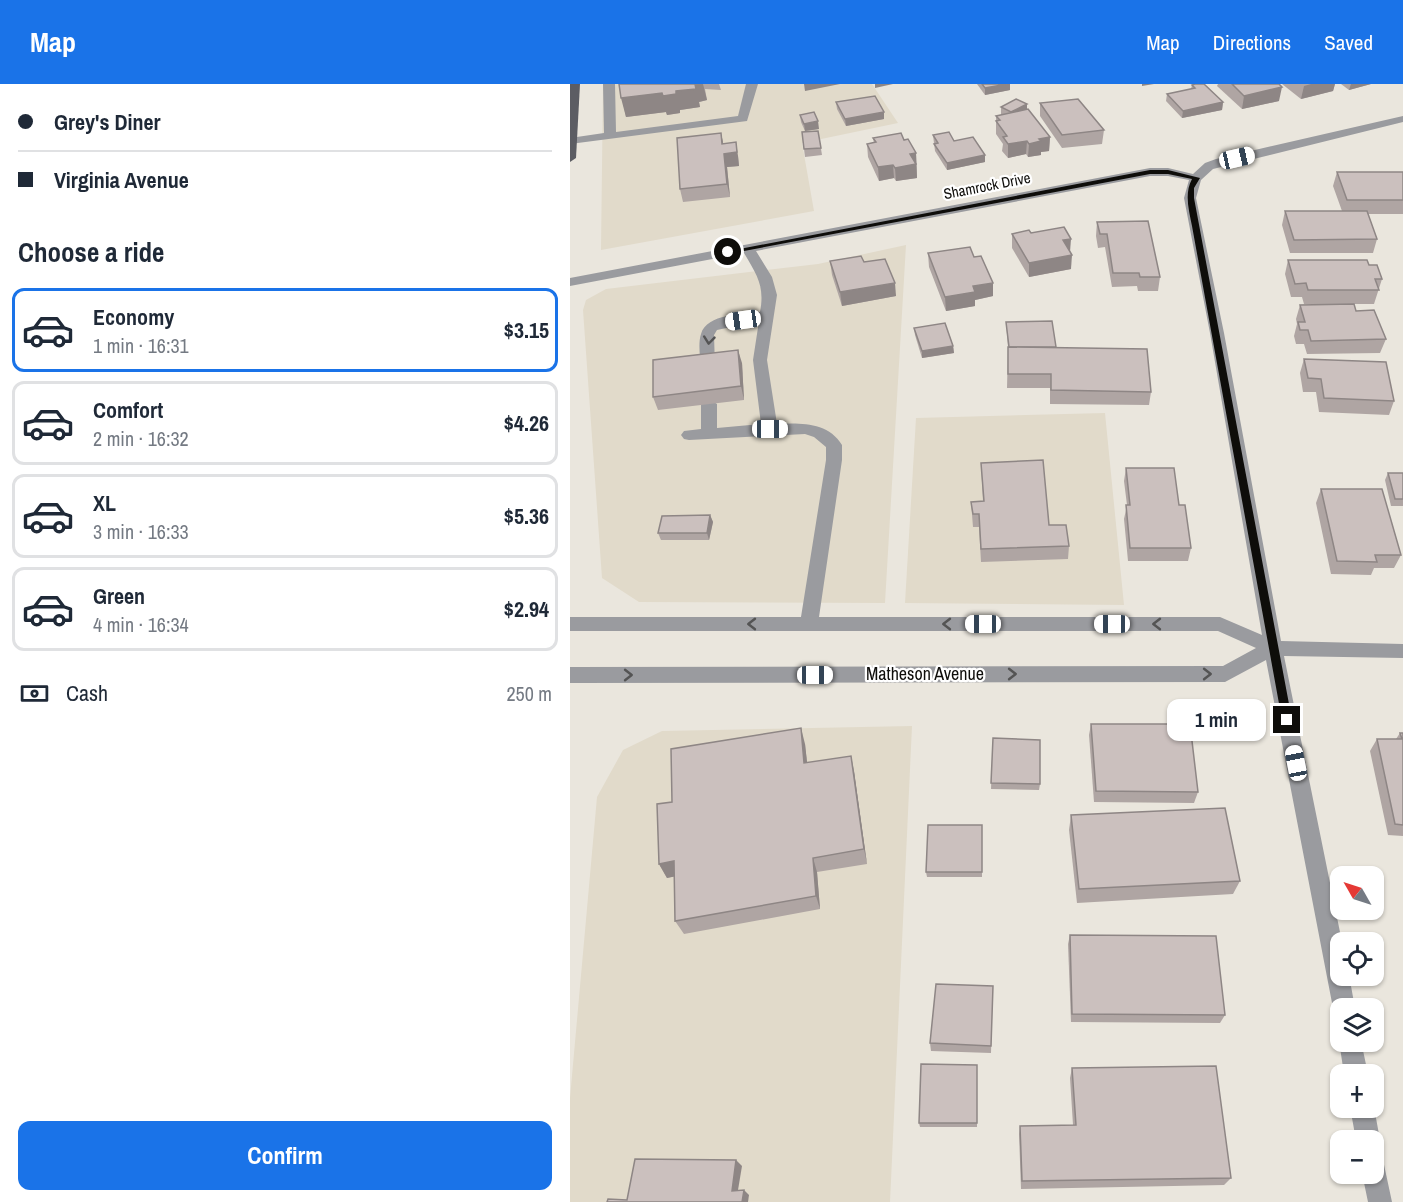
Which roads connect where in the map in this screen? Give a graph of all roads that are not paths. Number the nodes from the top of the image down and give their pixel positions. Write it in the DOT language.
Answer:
graph roads {
  1 [pos="574,84"];
  2 [pos="609,84"];
  3 [pos="752,84"];
  4 [pos="1403,119"];
  5 [pos="610,136"];
  6 [pos="570,144"];
  7 [pos="570,158"];
  8 [pos="1196,178"];
  9 [pos="748,248"];
  10 [pos="570,282"];
  11 [pos="766,316"];
  12 [pos="708,367"];
  13 [pos="709,404"];
  14 [pos="770,429"];
  15 [pos="709,433"];
  16 [pos="689,435"];
  17 [pos="570,624"];
  18 [pos="809,624"];
  19 [pos="1273,648"];
  20 [pos="1403,651"];
  21 [pos="570,675"];
  22 [pos="1342,998"];
  23 [pos="1377,1184"];
  24 [pos="1380,1202"];
  1 -- 6 [label="main road"];
  2 -- 5 [label="street"];
  3 -- 5 [label="street"];
  4 -- 8 [label="street"];
  5 -- 6 [label="street"];
  6 -- 7 [label="main road"];
  8 -- 9 [label="street, Shamrock Drive"];
  8 -- 19 [label="street"];
  9 -- 10 [label="street, Shamrock Drive"];
  9 -- 11 [label="street"];
  11 -- 12 [label="street, one-way"];
  11 -- 14 [label="street"];
  13 -- 15 [label="street"];
  14 -- 15 [label="street"];
  14 -- 18 [label="street"];
  15 -- 16 [label="street"];
  18 -- 17 [label="street, Matheson Avenue, one-way"];
  19 -- 18 [label="street, Matheson Avenue, one-way"];
  19 -- 20 [label="street, Matheson Avenue"];
  21 -- 19 [label="street, Matheson Avenue, one-way"];
  19 -- 22 [label="street"];
  23 -- 24 [label="street"];
}
